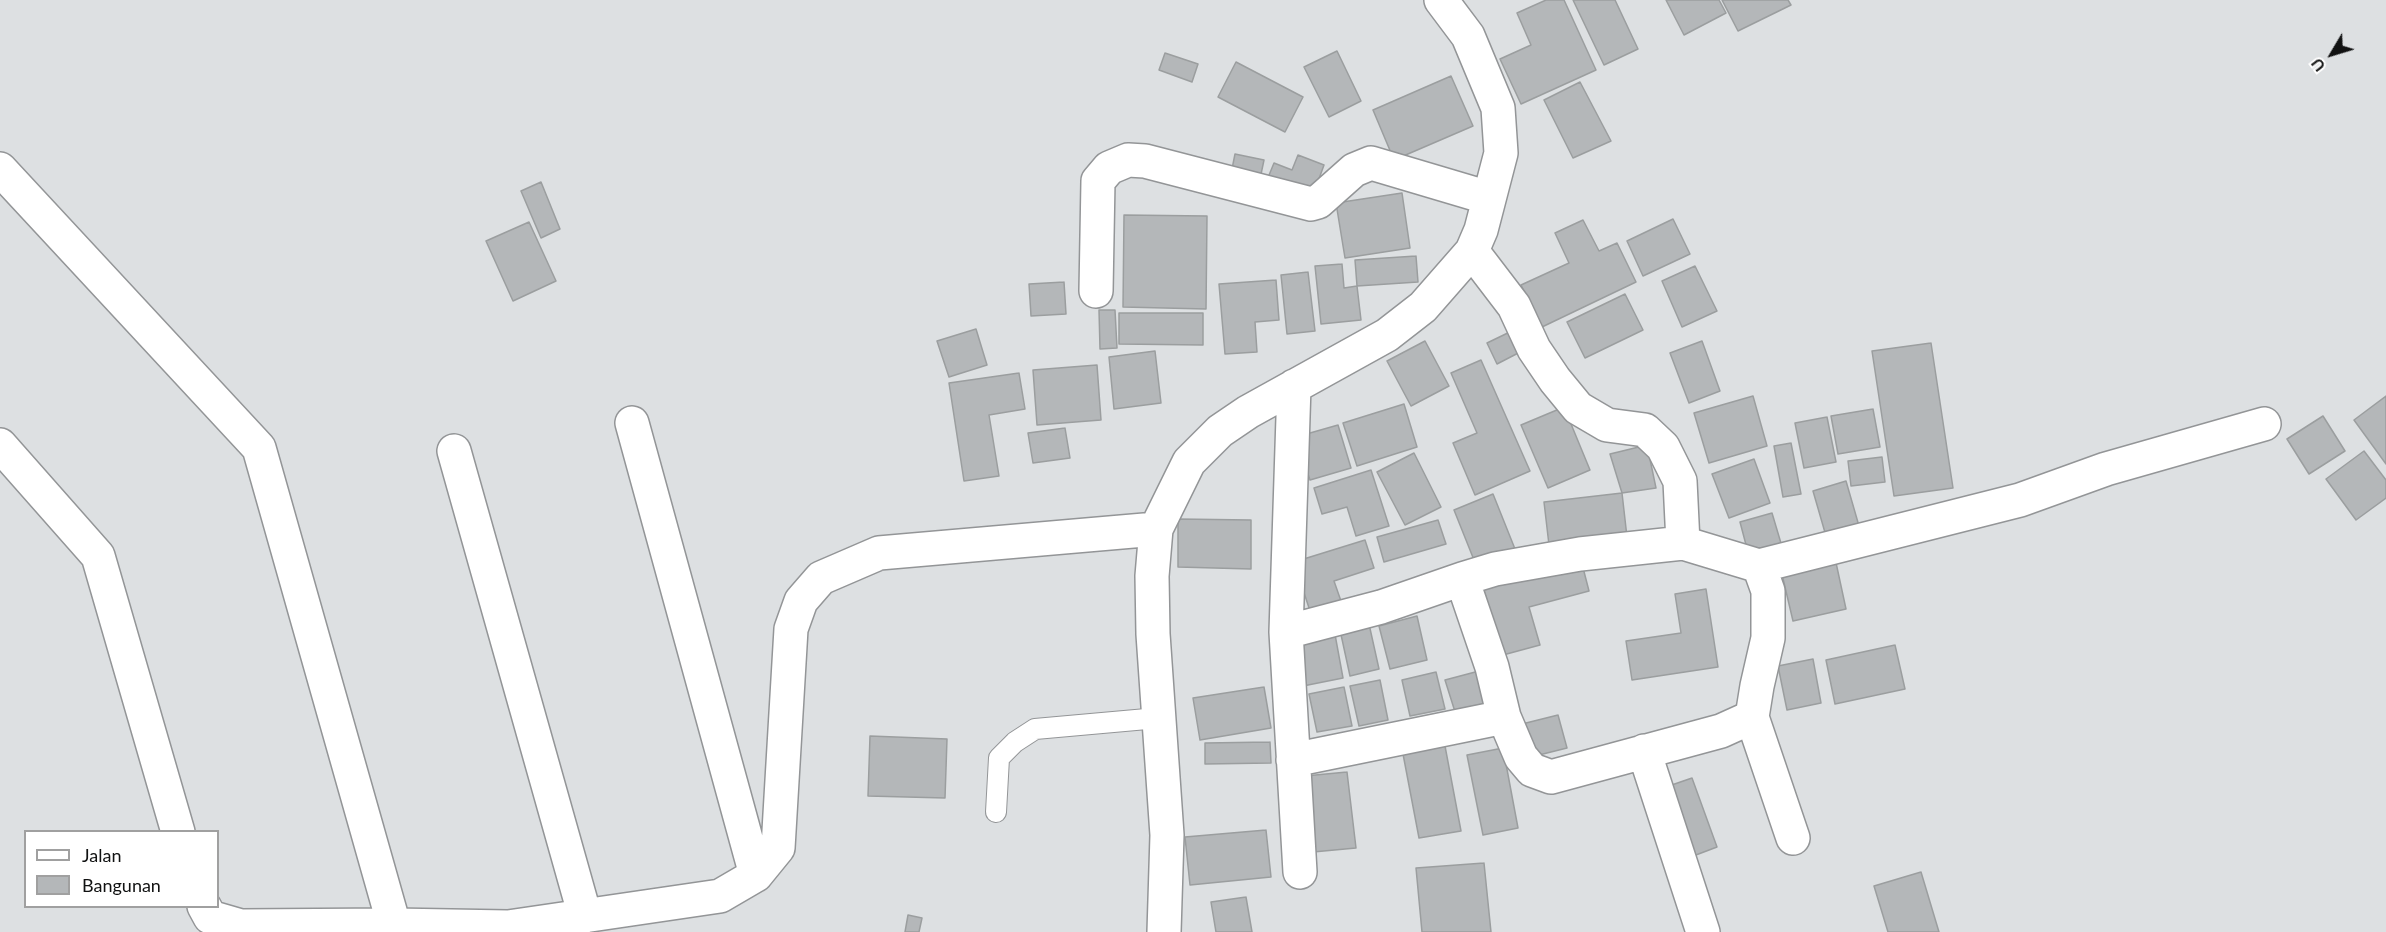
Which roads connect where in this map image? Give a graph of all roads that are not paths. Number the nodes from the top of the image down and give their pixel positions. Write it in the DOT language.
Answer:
graph roads {
  1 [pos="1442,0"];
  2 [pos="0,169"];
  3 [pos="1489,198"];
  4 [pos="1472,251"];
  5 [pos="1096,291"];
  6 [pos="1294,386"];
  7 [pos="632,423"];
  8 [pos="2264,424"];
  9 [pos="0,445"];
  10 [pos="454,451"];
  11 [pos="1156,529"];
  12 [pos="1683,543"];
  13 [pos="1759,566"];
  14 [pos="1462,579"];
  15 [pos="1286,632"];
  16 [pos="1504,717"];
  17 [pos="1752,717"];
  18 [pos="1158,718"];
  19 [pos="1644,751"];
  20 [pos="1293,760"];
  21 [pos="996,812"];
  22 [pos="178,830"];
  23 [pos="1793,838"];
  24 [pos="1300,872"];
  25 [pos="756,875"];
  26 [pos="205,908"];
  27 [pos="585,916"];
  28 [pos="394,925"];
  29 [pos="1164,932"];
  30 [pos="1703,932"];
  1 -- 3 [label="street"];
  2 -- 28 [label="street"];
  3 -- 4 [label="street"];
  3 -- 5 [label="street"];
  4 -- 6 [label="street"];
  4 -- 12 [label="street"];
  6 -- 11 [label="street"];
  6 -- 15 [label="street"];
  7 -- 25 [label="street"];
  8 -- 13 [label="street"];
  9 -- 22 [label="street"];
  10 -- 27 [label="street"];
  11 -- 18 [label="street"];
  11 -- 25 [label="street"];
  12 -- 13 [label="street"];
  12 -- 14 [label="street"];
  13 -- 17 [label="street"];
  14 -- 15 [label="street"];
  14 -- 16 [label="street"];
  15 -- 20 [label="street"];
  16 -- 19 [label="street"];
  16 -- 20 [label="street"];
  17 -- 19 [label="street"];
  17 -- 23 [label="street"];
  18 -- 21 [label="lane"];
  18 -- 29 [label="street"];
  19 -- 30 [label="street"];
  20 -- 24 [label="street"];
  25 -- 27 [label="street"];
  26 -- 28 [label="street"];
  27 -- 28 [label="street"];
}
